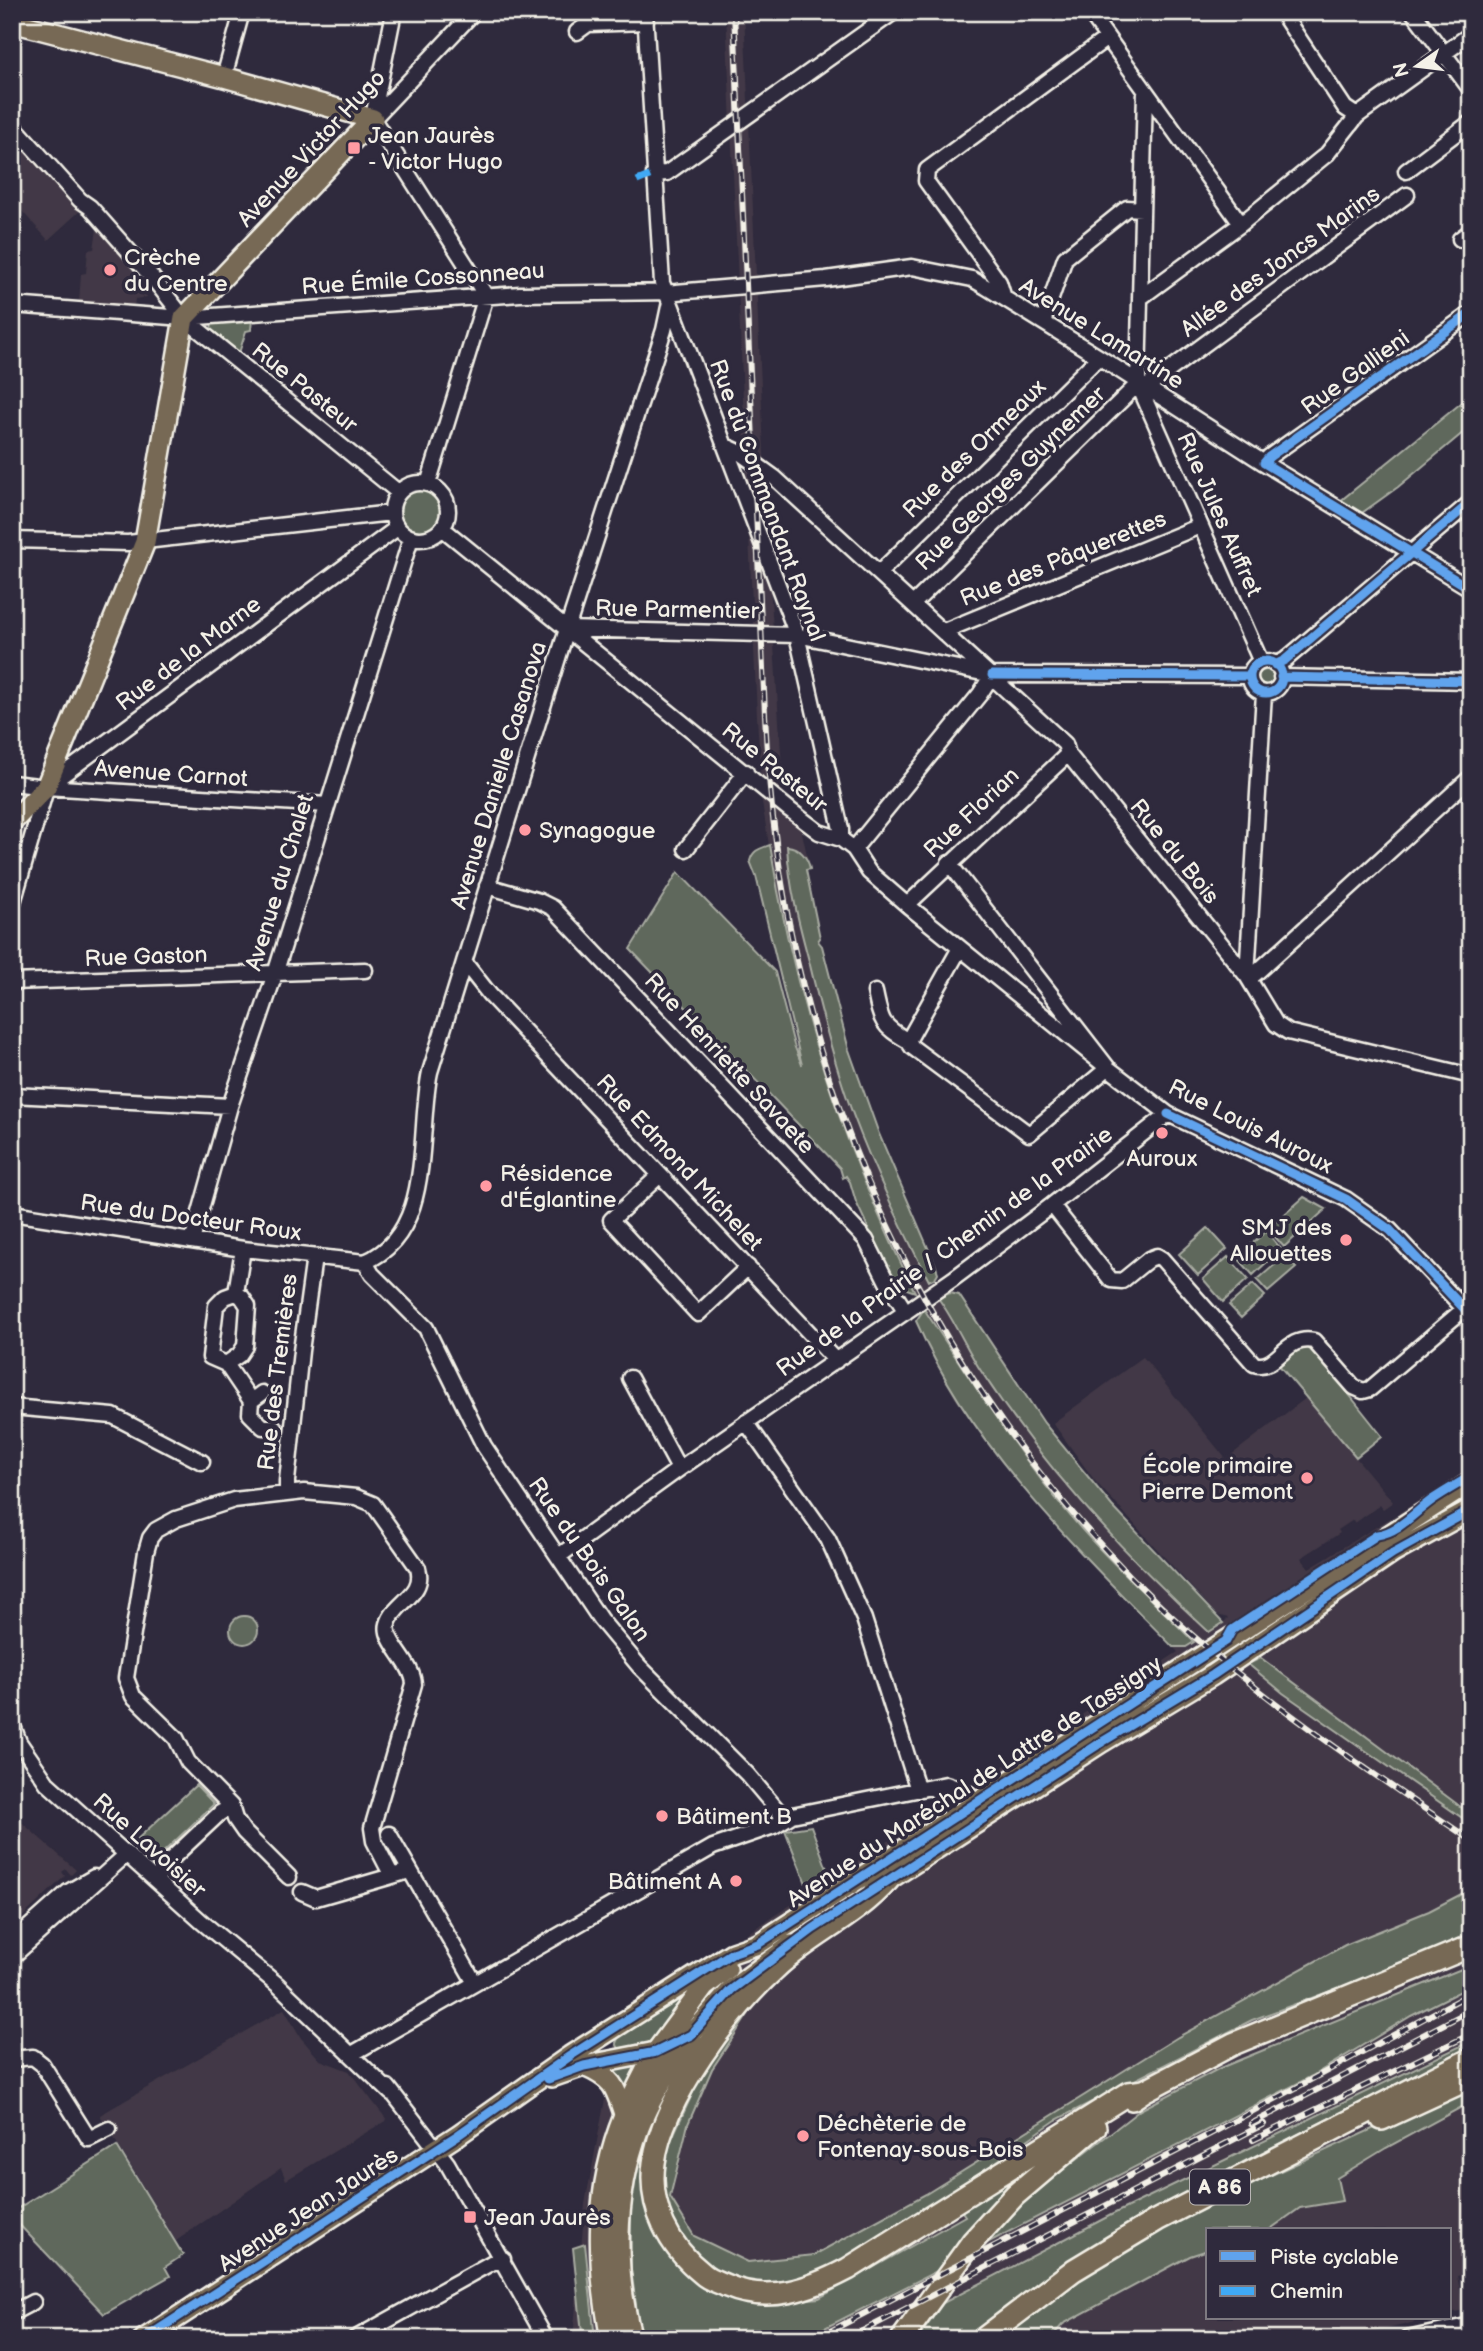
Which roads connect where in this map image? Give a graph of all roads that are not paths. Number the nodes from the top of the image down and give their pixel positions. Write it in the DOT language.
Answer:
graph roads {
  1 [pos="243,12"];
  2 [pos="394,12"];
  3 [pos="474,12"];
  4 [pos="894,12"];
  5 [pos="1089,12"];
  6 [pos="1413,12"];
  7 [pos="1282,13"];
  8 [pos="645,17"];
  9 [pos="12,22"];
  10 [pos="577,32"];
  11 [pos="1471,34"];
  12 [pos="1107,38"];
  13 [pos="1444,52"];
  14 [pos="224,77"];
  15 [pos="1145,90"];
  16 [pos="1471,90"];
  17 [pos="1357,116"];
  18 [pos="373,119"];
  19 [pos="1471,122"];
  20 [pos="12,124"];
  21 [pos="1406,171"];
  22 [pos="654,174"];
  23 [pos="1408,195"];
  24 [pos="1142,209"];
  25 [pos="1241,224"];
  26 [pos="486,296"];
  27 [pos="667,297"];
  28 [pos="1004,298"];
  29 [pos="1140,298"];
  30 [pos="12,305"];
  31 [pos="1471,313"];
  32 [pos="184,318"];
  33 [pos="1043,322"];
  34 [pos="1099,356"];
  35 [pos="1141,386"];
  36 [pos="726,446"];
  37 [pos="1264,463"];
  38 [pos="428,484"];
  39 [pos="398,492"];
  40 [pos="1471,502"];
  41 [pos="391,513"];
  42 [pos="1200,526"];
  43 [pos="397,528"];
  44 [pos="442,528"];
  45 [pos="411,538"];
  46 [pos="12,540"];
  47 [pos="145,542"];
  48 [pos="1409,553"];
  49 [pos="880,572"];
  50 [pos="1471,589"];
  51 [pos="913,604"];
  52 [pos="567,629"];
  53 [pos="944,631"];
  54 [pos="796,635"];
  55 [pos="1273,668"];
  56 [pos="992,675"];
  57 [pos="1250,676"];
  58 [pos="1471,681"];
  59 [pos="1265,693"];
  60 [pos="1068,754"];
  61 [pos="746,772"];
  62 [pos="1471,777"];
  63 [pos="12,783"];
  64 [pos="46,787"];
  65 [pos="327,806"];
  66 [pos="12,822"];
  67 [pos="841,839"];
  68 [pos="686,849"];
  69 [pos="854,849"];
  70 [pos="950,863"];
  71 [pos="487,886"];
  72 [pos="907,905"];
  73 [pos="12,906"];
  74 [pos="960,948"];
  75 [pos="464,962"];
  76 [pos="365,970"];
  77 [pos="275,974"];
  78 [pos="1247,976"];
  79 [pos="458,981"];
  80 [pos="12,982"];
  81 [pos="875,992"];
  82 [pos="491,995"];
  83 [pos="908,1041"];
  84 [pos="1108,1068"];
  85 [pos="1471,1076"];
  86 [pos="12,1095"];
  87 [pos="230,1106"];
  88 [pos="1168,1114"];
  89 [pos="660,1175"];
  90 [pos="1052,1205"];
  91 [pos="12,1213"];
  92 [pos="192,1241"];
  93 [pos="243,1249"];
  94 [pos="314,1257"];
  95 [pos="365,1262"];
  96 [pos="748,1267"];
  97 [pos="236,1293"];
  98 [pos="906,1312"];
  99 [pos="1468,1312"];
  100 [pos="836,1361"];
  101 [pos="226,1364"];
  102 [pos="629,1378"];
  103 [pos="12,1407"];
  104 [pos="746,1422"];
  105 [pos="274,1427"];
  106 [pos="202,1462"];
  107 [pos="679,1469"];
  108 [pos="1471,1482"];
  109 [pos="287,1492"];
  110 [pos="1471,1510"];
  111 [pos="559,1556"];
  112 [pos="12,1723"];
  113 [pos="932,1787"];
  114 [pos="976,1803"];
  115 [pos="229,1809"];
  116 [pos="954,1817"];
  117 [pos="785,1819"];
  118 [pos="389,1834"];
  119 [pos="125,1852"];
  120 [pos="928,1856"];
  121 [pos="410,1871"];
  122 [pos="161,1875"];
  123 [pos="392,1876"];
  124 [pos="289,1877"];
  125 [pos="888,1880"];
  126 [pos="302,1892"];
  127 [pos="12,1942"];
  128 [pos="758,1944"];
  129 [pos="1471,1946"];
  130 [pos="12,1957"];
  131 [pos="475,1983"];
  132 [pos="654,2004"];
  133 [pos="691,2035"];
  134 [pos="356,2052"];
  135 [pos="656,2052"];
  136 [pos="12,2059"];
  137 [pos="623,2059"];
  138 [pos="1471,2059"];
  139 [pos="584,2066"];
  140 [pos="1471,2078"];
  141 [pos="531,2085"];
  142 [pos="1144,2091"];
  143 [pos="492,2111"];
  144 [pos="625,2117"];
  145 [pos="109,2129"];
  146 [pos="437,2148"];
  147 [pos="1272,2160"];
  148 [pos="503,2259"];
  149 [pos="33,2302"];
  150 [pos="12,2314"];
  151 [pos="1471,2325"];
  152 [pos="144,2339"];
  153 [pos="354,2339"];
  154 [pos="546,2339"];
  155 [pos="612,2339"];
  156 [pos="631,2339"];
  157 [pos="902,2339"];
  158 [pos="983,2339"];
  159 [pos="1407,2339"];
  1 -- 14 [label="street"];
  2 -- 18 [label="street"];
  3 -- 18 [label="street, Avenue Victor Hugo"];
  4 -- 22 [label="street"];
  5 -- 12 [label="street"];
  6 -- 13 [label="street"];
  7 -- 17 [label="street"];
  8 -- 10 [label="street"];
  8 -- 22 [label="street"];
  9 -- 14 [label="main road"];
  11 -- 13 [label="street"];
  12 -- 15 [label="street"];
  12 -- 28 [label="street"];
  13 -- 16 [label="street"];
  13 -- 17 [label="street"];
  14 -- 18 [label="main road"];
  15 -- 24 [label="street, Rue Jules Auffret"];
  15 -- 25 [label="street"];
  17 -- 25 [label="street"];
  18 -- 26 [label="street"];
  18 -- 32 [label="main road, Avenue Victor Hugo"];
  19 -- 21 [label="street"];
  20 -- 32 [label="street, Rue Pasteur"];
  22 -- 27 [label="street"];
  23 -- 35 [label="street, Allée des Joncs Marins"];
  24 -- 29 [label="street, Rue Jules Auffret"];
  24 -- 33 [label="street"];
  25 -- 29 [label="street"];
  26 -- 27 [label="street, Rue Émile Cossonneau"];
  26 -- 32 [label="street, Rue Émile Cossonneau"];
  26 -- 38 [label="street"];
  27 -- 28 [label="street, Avenue Lamartine"];
  27 -- 36 [label="street, Rue du Commandant Raynal"];
  27 -- 52 [label="street, Avenue Danielle Casanova"];
  28 -- 33 [label="street, Avenue Lamartine"];
  29 -- 35 [label="street, Rue Jules Auffret"];
  30 -- 32 [label="street, Rue Émile Cossonneau"];
  31 -- 37 [label="street, Rue Gallieni"];
  32 -- 39 [label="street, Rue Pasteur"];
  32 -- 47 [label="main road"];
  33 -- 34 [label="street, Avenue Lamartine"];
  34 -- 35 [label="street, Avenue Lamartine"];
  34 -- 49 [label="street, Rue des Ormeaux"];
  35 -- 37 [label="street, Avenue Lamartine"];
  35 -- 42 [label="street, Rue Jules Auffret"];
  35 -- 51 [label="street, Rue Georges Guynemer"];
  36 -- 49 [label="street, Rue du Bois"];
  36 -- 54 [label="street, Rue du Commandant Raynal"];
  37 -- 48 [label="street, Avenue Lamartine"];
  38 -- 39 [label="street"];
  38 -- 44 [label="street"];
  39 -- 41 [label="street"];
  40 -- 48 [label="street"];
  41 -- 43 [label="street"];
  41 -- 47 [label="street"];
  42 -- 53 [label="street, Rue des Pâquerettes"];
  42 -- 55 [label="street, Rue Jules Auffret"];
  43 -- 45 [label="street"];
  43 -- 64 [label="street, Rue de la Marne"];
  44 -- 45 [label="street"];
  44 -- 52 [label="street, Rue Pasteur"];
  45 -- 65 [label="street, Avenue du Chalet"];
  46 -- 47 [label="street"];
  47 -- 64 [label="main road"];
  48 -- 50 [label="street, Avenue Lamartine"];
  48 -- 55 [label="street"];
  49 -- 51 [label="street, Rue du Bois"];
  51 -- 53 [label="street, Rue du Bois"];
  52 -- 54 [label="street, Rue Parmentier"];
  52 -- 61 [label="street, Rue Pasteur"];
  52 -- 71 [label="street, Avenue Danielle Casanova"];
  53 -- 56 [label="street, Rue du Bois"];
  54 -- 56 [label="street, Rue Parmentier"];
  54 -- 67 [label="street, Rue du Commandant Raynal"];
  55 -- 57 [label="street"];
  55 -- 58 [label="street"];
  55 -- 59 [label="street"];
  56 -- 57 [label="street, Rue Parmentier"];
  56 -- 60 [label="street, Rue du Bois"];
  56 -- 69 [label="street"];
  57 -- 59 [label="street"];
  59 -- 78 [label="street"];
  60 -- 70 [label="street, Rue Florian"];
  60 -- 78 [label="street, Rue du Bois"];
  61 -- 67 [label="street, Rue Pasteur"];
  61 -- 68 [label="street"];
  62 -- 78 [label="street"];
  63 -- 64 [label="street, Avenue Carnot"];
  64 -- 65 [label="street, Avenue Carnot"];
  64 -- 66 [label="main road, Rue de la Marne"];
  64 -- 73 [label="street"];
  65 -- 77 [label="street, Avenue du Chalet"];
  67 -- 69 [label="street, Rue Pasteur"];
  69 -- 72 [label="street, Rue Pasteur"];
  70 -- 72 [label="street, Rue Florian"];
  70 -- 84 [label="street, Rue Louis Auroux"];
  71 -- 75 [label="street, Avenue Danielle Casanova"];
  71 -- 98 [label="street, Rue Henriette Savaete"];
  72 -- 74 [label="street, Rue Pasteur"];
  74 -- 83 [label="street"];
  74 -- 84 [label="street, Rue Pasteur"];
  75 -- 79 [label="street, Avenue Danielle Casanova"];
  75 -- 82 [label="street, Rue Edmond Michelet"];
  76 -- 77 [label="street, Rue Gaston"];
  77 -- 80 [label="street, Rue Gaston"];
  77 -- 87 [label="street, Avenue du Chalet"];
  78 -- 85 [label="street, Rue du Bois"];
  79 -- 82 [label="street, Rue Edmond Michelet"];
  79 -- 95 [label="street, Avenue Danielle Casanova"];
  81 -- 83 [label="street"];
  82 -- 89 [label="street, Rue Edmond Michelet"];
  83 -- 84 [label="street"];
  84 -- 88 [label="street, Rue Louis Auroux"];
  86 -- 87 [label="street"];
  87 -- 92 [label="street, Avenue du Chalet"];
  88 -- 90 [label="street, Rue de la Prairie / Chemin de la Prairie"];
  88 -- 99 [label="street, Rue Louis Auroux"];
  89 -- 96 [label="street, Rue Edmond Michelet"];
  89 -- 96 [label="street"];
  90 -- 98 [label="street, Rue de la Prairie / Chemin de la Prairie"];
  90 -- 99 [label="street"];
  91 -- 92 [label="street, Rue du Docteur Roux"];
  92 -- 93 [label="street, Rue du Docteur Roux"];
  93 -- 94 [label="street, Rue du Docteur Roux"];
  93 -- 97 [label="street"];
  94 -- 95 [label="street, Rue du Docteur Roux"];
  94 -- 109 [label="street, Rue des Tremières"];
  95 -- 111 [label="street, Rue du Bois Galon"];
  96 -- 100 [label="street, Rue Edmond Michelet"];
  97 -- 101 [label="street"];
  97 -- 101 [label="street"];
  98 -- 100 [label="street, Rue de la Prairie / Chemin de la Prairie"];
  100 -- 104 [label="street, Rue de la Prairie / Chemin de la Prairie"];
  101 -- 105 [label="street"];
  102 -- 107 [label="street"];
  103 -- 106 [label="street"];
  104 -- 107 [label="street, Rue de la Prairie / Chemin de la Prairie"];
  104 -- 113 [label="street"];
  107 -- 111 [label="street, Rue de la Prairie / Chemin de la Prairie"];
  108 -- 114 [label="main road, Avenue du Maréchal de Lattre de Tassigny"];
  109 -- 115 [label="street"];
  109 -- 123 [label="street"];
  110 -- 120 [label="main road, Avenue du Maréchal de Lattre de Tassigny"];
  111 -- 117 [label="street, Rue du Bois Galon"];
  112 -- 119 [label="street, Rue Lavoisier"];
  113 -- 114 [label="street"];
  113 -- 116 [label="street"];
  113 -- 117 [label="street"];
  114 -- 116 [label="main road, Avenue du Maréchal de Lattre de Tassigny"];
  114 -- 120 [label="street"];
  115 -- 122 [label="street"];
  115 -- 124 [label="street"];
  116 -- 128 [label="main road, Avenue du Maréchal de Lattre de Tassigny"];
  117 -- 131 [label="street"];
  118 -- 121 [label="street"];
  119 -- 122 [label="street, Rue Lavoisier"];
  119 -- 127 [label="street"];
  119 -- 130 [label="street"];
  120 -- 125 [label="main road, Avenue du Maréchal de Lattre de Tassigny"];
  121 -- 123 [label="street"];
  121 -- 131 [label="street"];
  122 -- 134 [label="street, Rue Lavoisier"];
  123 -- 126 [label="street"];
  125 -- 133 [label="main road, Avenue du Maréchal de Lattre de Tassigny"];
  125 -- 142 [label="highway"];
  128 -- 132 [label="main road, Avenue du Maréchal de Lattre de Tassigny"];
  128 -- 135 [label="main road"];
  129 -- 142 [label="highway"];
  131 -- 134 [label="street"];
  132 -- 137 [label="main road"];
  132 -- 141 [label="main road, Avenue du Maréchal de Lattre de Tassigny"];
  133 -- 135 [label="main road"];
  133 -- 156 [label="highway"];
  134 -- 146 [label="street, Rue Lavoisier"];
  135 -- 137 [label="main road"];
  135 -- 144 [label="highway"];
  136 -- 145 [label="street"];
  137 -- 139 [label="main road"];
  138 -- 147 [label="highway, A 86"];
  139 -- 141 [label="main road"];
  139 -- 144 [label="main road"];
  140 -- 147 [label="highway"];
  141 -- 143 [label="main road, Avenue du Maréchal de Lattre de Tassigny"];
  142 -- 157 [label="highway"];
  143 -- 146 [label="main road, Avenue Jean Jaurès"];
  144 -- 155 [label="highway"];
  146 -- 148 [label="street, Rue Lavoisier"];
  146 -- 152 [label="main road, Avenue Jean Jaurès"];
  147 -- 158 [label="highway, A 86"];
  148 -- 153 [label="street"];
  148 -- 154 [label="street, Rue Lavoisier"];
  149 -- 150 [label="street"];
  151 -- 159 [label="street"];
}
